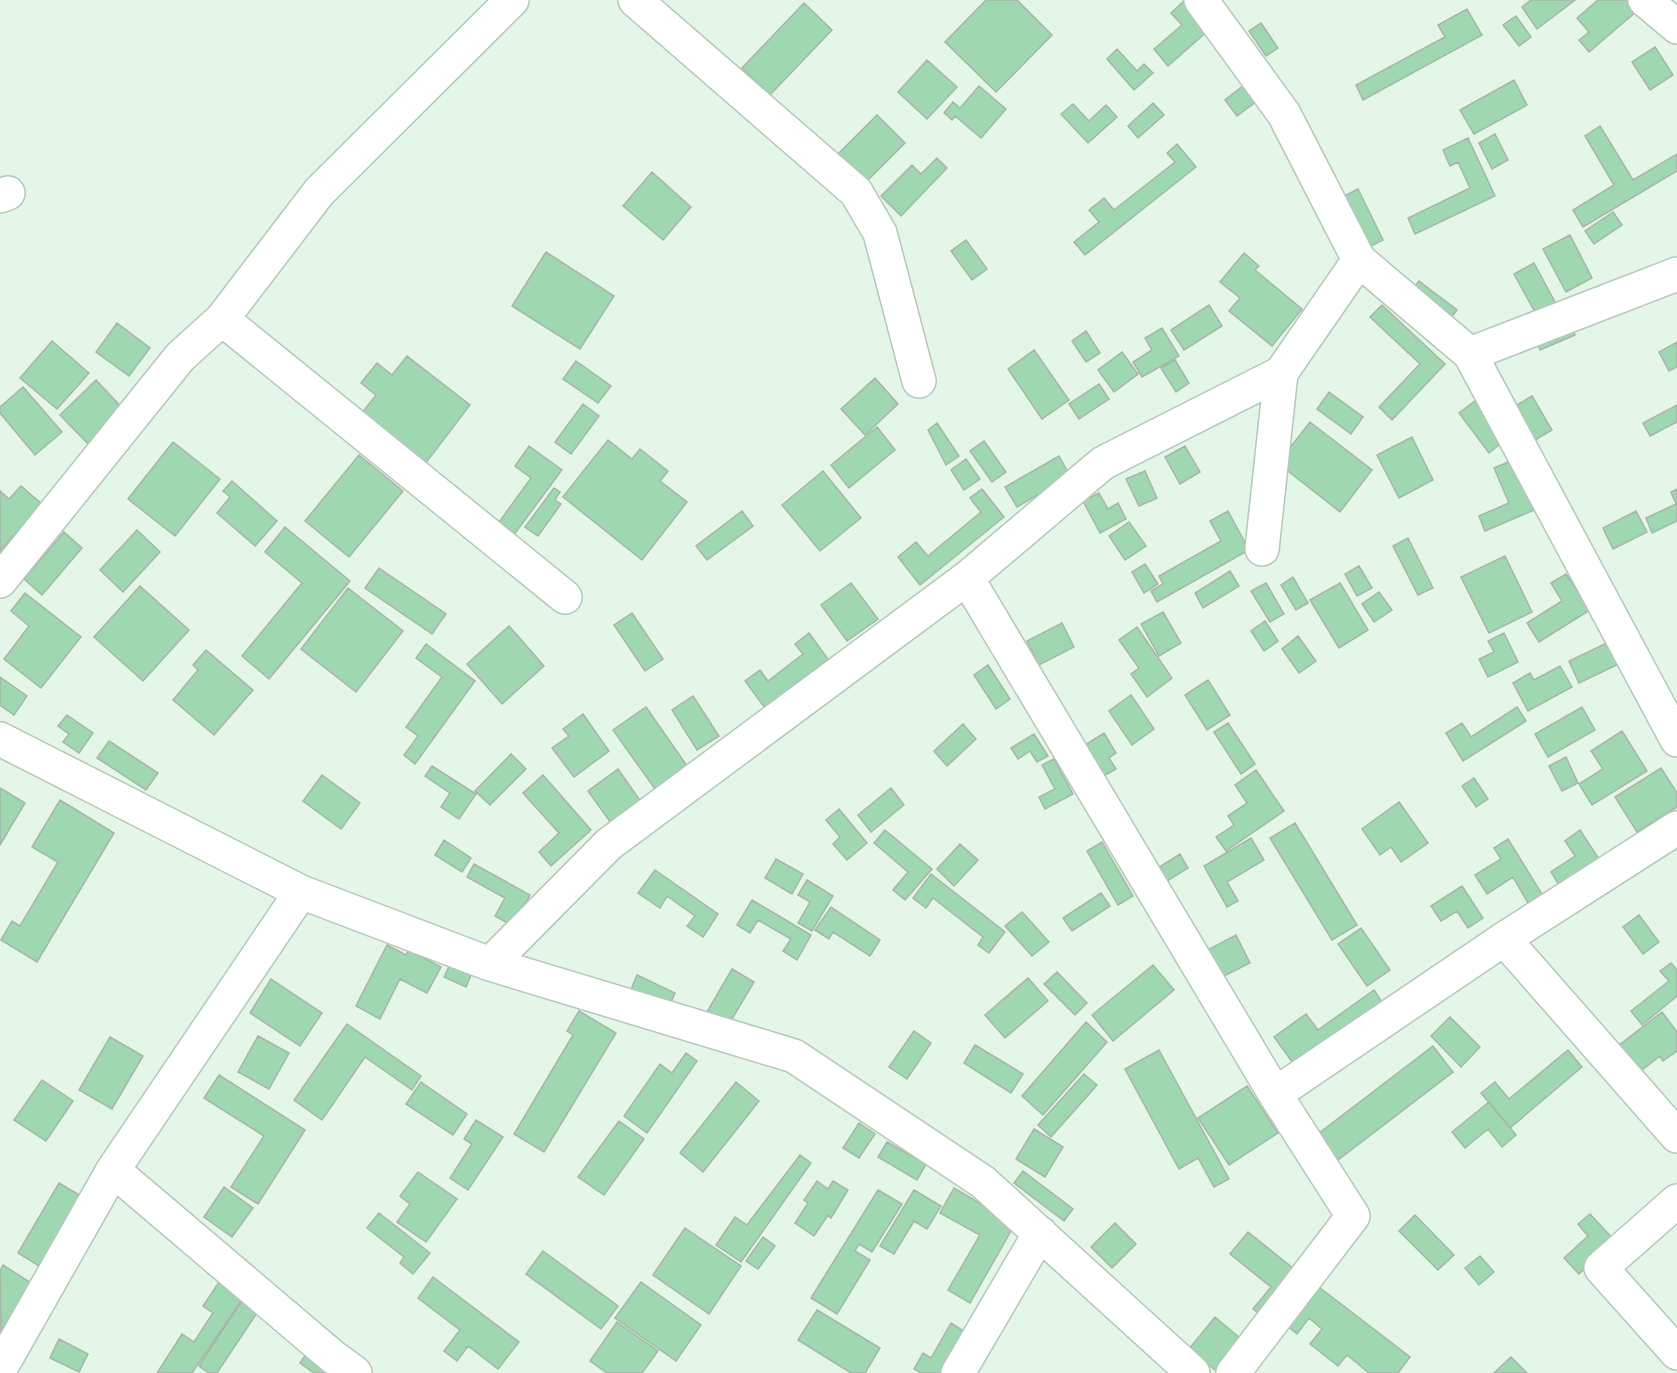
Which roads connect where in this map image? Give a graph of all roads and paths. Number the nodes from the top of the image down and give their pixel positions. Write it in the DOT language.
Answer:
graph roads {
  1 [pos="512,0"];
  2 [pos="635,0"];
  3 [pos="1202,0"];
  4 [pos="1646,0"];
  5 [pos="1677,27"];
  6 [pos="1359,260"];
  7 [pos="1677,274"];
  8 [pos="222,319"];
  9 [pos="1470,354"];
  10 [pos="1281,373"];
  11 [pos="919,381"];
  12 [pos="1262,549"];
  13 [pos="966,578"];
  14 [pos="0,581"];
  15 [pos="565,597"];
  16 [pos="0,739"];
  17 [pos="1677,741"];
  18 [pos="1677,828"];
  19 [pos="301,891"];
  20 [pos="1504,939"];
  21 [pos="490,964"];
  22 [pos="1275,1094"];
  23 [pos="1677,1136"];
  24 [pos="113,1170"];
  25 [pos="1677,1201"];
  26 [pos="1040,1233"];
  27 [pos="1677,1353"];
  28 [pos="0,1369"];
  29 [pos="355,1373"];
  30 [pos="958,1373"];
  31 [pos="1193,1373"];
  32 [pos="1233,1373"];
  1 -- 8 [label="street"];
  2 -- 11 [label="street"];
  3 -- 6 [label="street"];
  4 -- 5 [label="street"];
  6 -- 9 [label="street"];
  6 -- 10 [label="street"];
  7 -- 9 [label="street"];
  8 -- 14 [label="street"];
  8 -- 15 [label="street"];
  9 -- 17 [label="street"];
  10 -- 12 [label="street"];
  10 -- 13 [label="street"];
  13 -- 21 [label="street"];
  13 -- 22 [label="street"];
  16 -- 19 [label="street"];
  18 -- 20 [label="street"];
  19 -- 21 [label="street"];
  19 -- 24 [label="street"];
  20 -- 22 [label="street"];
  20 -- 23 [label="street"];
  21 -- 26 [label="street"];
  22 -- 32 [label="street"];
  24 -- 28 [label="street"];
  24 -- 29 [label="street"];
  25 -- 27 [label="street"];
  26 -- 30 [label="street"];
  26 -- 31 [label="street"];
}
